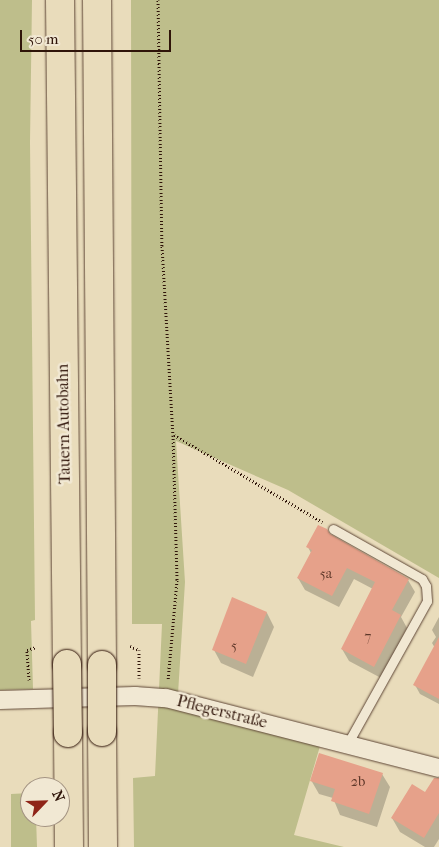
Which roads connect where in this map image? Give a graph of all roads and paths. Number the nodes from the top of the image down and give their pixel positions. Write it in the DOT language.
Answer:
graph roads {
  1 [pos="60,0"];
  2 [pos="96,0"];
  3 [pos="158,0"];
  4 [pos="173,435"];
  5 [pos="333,529"];
  6 [pos="130,646"];
  7 [pos="36,647"];
  8 [pos="140,696"];
  9 [pos="28,698"];
  10 [pos="166,698"];
  11 [pos="0,700"];
  12 [pos="348,743"];
  13 [pos="439,768"];
  14 [pos="69,847"];
  15 [pos="103,847"];
  1 -- 14 [label="highway, Tauern Autobahn, bridge"];
  2 -- 15 [label="highway, bridge"];
  3 -- 4 [label="path"];
  4 -- 5 [label="path"];
  4 -- 10 [label="path"];
  5 -- 12 [label="lane"];
  6 -- 8 [label="path"];
  7 -- 9 [label="path"];
  8 -- 9 [label="street, Pflegerstraße"];
  8 -- 10 [label="street, Pflegerstraße"];
  9 -- 11 [label="street, Pflegerstraße"];
  10 -- 12 [label="street, Pflegerstraße"];
  12 -- 13 [label="street, Pflegerstraße"];
}
